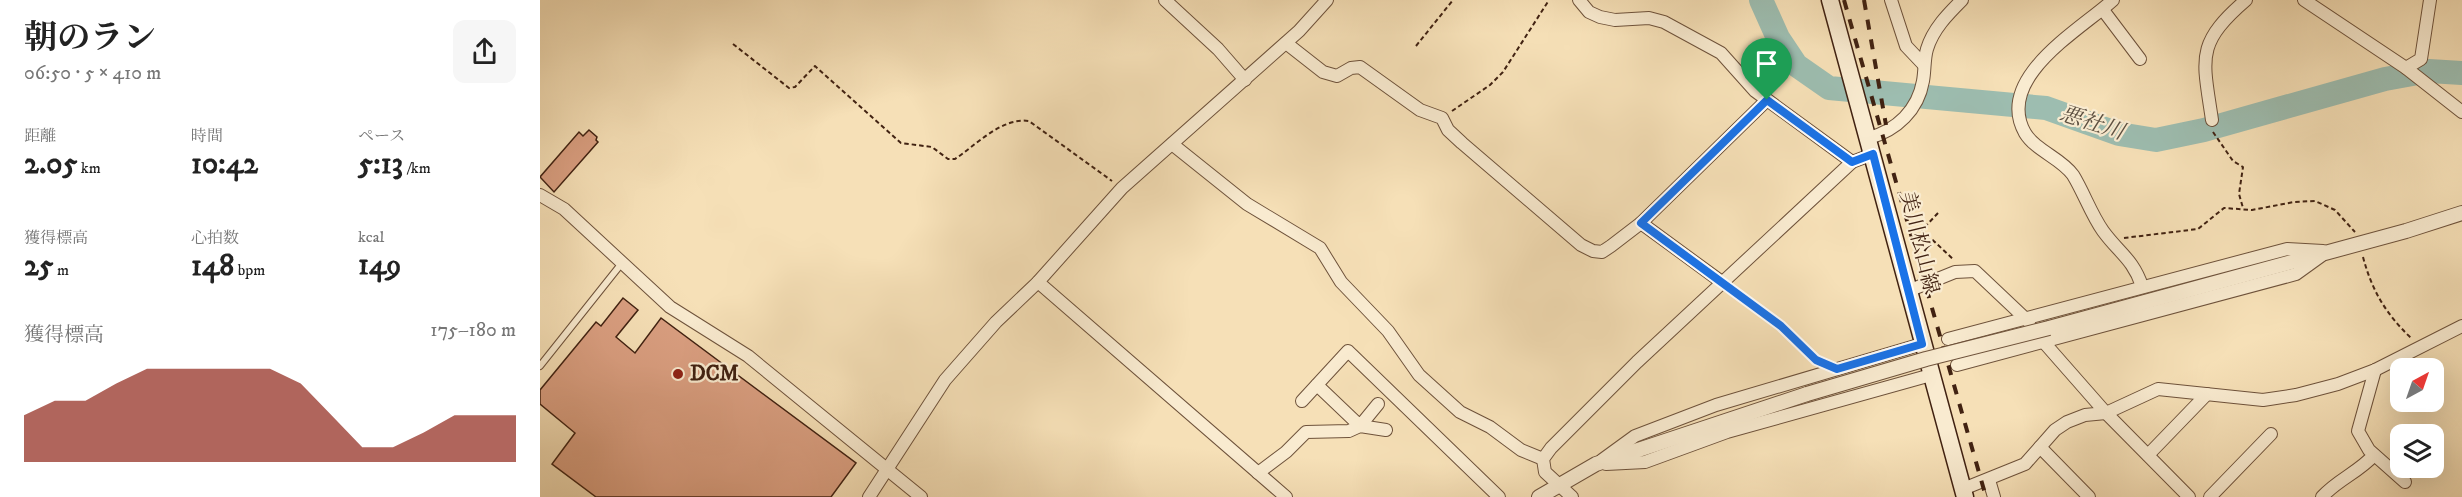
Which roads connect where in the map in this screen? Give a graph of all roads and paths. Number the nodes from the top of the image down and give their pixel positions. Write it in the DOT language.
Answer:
graph roads {
  1 [pos="1165,0"];
  2 [pos="1327,0"];
  3 [pos="1453,0"];
  4 [pos="1549,0"];
  5 [pos="1579,0"];
  6 [pos="1830,0"];
  7 [pos="1892,0"];
  8 [pos="1962,0"];
  9 [pos="2113,0"];
  10 [pos="2246,0"];
  11 [pos="2304,0"];
  12 [pos="2430,0"];
  13 [pos="2103,10"];
  14 [pos="1286,43"];
  15 [pos="733,44"];
  16 [pos="1416,46"];
  17 [pos="2140,59"];
  18 [pos="1924,65"];
  19 [pos="2408,70"];
  20 [pos="1245,80"];
  21 [pos="1767,100"];
  22 [pos="2462,112"];
  23 [pos="1442,118"];
  24 [pos="2212,120"];
  25 [pos="2213,134"];
  26 [pos="1172,144"];
  27 [pos="1871,146"];
  28 [pos="1852,162"];
  29 [pos="1122,188"];
  30 [pos="540,195"];
  31 [pos="2243,209"];
  32 [pos="1938,213"];
  33 [pos="2462,213"];
  34 [pos="1641,223"];
  35 [pos="2110,241"];
  36 [pos="2360,243"];
  37 [pos="2327,252"];
  38 [pos="622,263"];
  39 [pos="1965,270"];
  40 [pos="1038,282"];
  41 [pos="1723,283"];
  42 [pos="2142,286"];
  43 [pos="1908,291"];
  44 [pos="2026,318"];
  45 [pos="2462,326"];
  46 [pos="1984,330"];
  47 [pos="1948,339"];
  48 [pos="2043,342"];
  49 [pos="1922,344"];
  50 [pos="2419,346"];
  51 [pos="1991,356"];
  52 [pos="1957,365"];
  53 [pos="540,366"];
  54 [pos="1837,369"];
  55 [pos="2375,370"];
  56 [pos="1930,375"];
  57 [pos="1317,385"];
  58 [pos="2206,393"];
  59 [pos="1302,401"];
  60 [pos="1378,404"];
  61 [pos="2106,413"];
  62 [pos="1360,426"];
  63 [pos="1386,430"];
  64 [pos="2271,434"];
  65 [pos="2040,447"];
  66 [pos="2148,455"];
  67 [pos="2374,455"];
  68 [pos="1543,459"];
  69 [pos="1596,464"];
  70 [pos="886,471"];
  71 [pos="1258,473"];
  72 [pos="1989,480"];
  73 [pos="2405,482"];
  74 [pos="1560,487"];
  75 [pos="1964,493"];
  76 [pos="869,497"];
  77 [pos="921,497"];
  78 [pos="1286,497"];
  79 [pos="1499,497"];
  80 [pos="1539,497"];
  81 [pos="1572,497"];
  82 [pos="1994,497"];
  83 [pos="2090,497"];
  84 [pos="2189,497"];
  85 [pos="2210,497"];
  86 [pos="2322,497"];
  1 -- 20 [label="street"];
  2 -- 14 [label="street"];
  3 -- 16 [label="path"];
  4 -- 23 [label="path"];
  5 -- 21 [label="street"];
  6 -- 27 [label="main road, 美川松山線"];
  7 -- 18 [label="street"];
  8 -- 18 [label="street"];
  9 -- 13 [label="street"];
  10 -- 24 [label="street"];
  11 -- 19 [label="street"];
  12 -- 19 [label="street"];
  13 -- 17 [label="street"];
  13 -- 35 [label="street"];
  14 -- 20 [label="street"];
  14 -- 23 [label="street"];
  15 -- 29 [label="path"];
  18 -- 27 [label="street"];
  19 -- 22 [label="street"];
  20 -- 26 [label="street"];
  21 -- 28 [label="street"];
  21 -- 34 [label="street"];
  23 -- 34 [label="street"];
  25 -- 31 [label="path"];
  26 -- 29 [label="street"];
  26 -- 68 [label="street"];
  27 -- 28 [label="street"];
  27 -- 43 [label="main road, 美川松山線"];
  28 -- 41 [label="street"];
  29 -- 40 [label="street"];
  30 -- 38 [label="street"];
  31 -- 35 [label="path"];
  31 -- 36 [label="path"];
  32 -- 39 [label="path"];
  33 -- 36 [label="street"];
  34 -- 41 [label="street"];
  35 -- 42 [label="street"];
  36 -- 37 [label="street"];
  36 -- 50 [label="path"];
  37 -- 42 [label="street"];
  37 -- 48 [label="street"];
  37 -- 69 [label="street, bridge"];
  38 -- 53 [label="lane"];
  38 -- 70 [label="street"];
  39 -- 43 [label="street"];
  39 -- 44 [label="street"];
  40 -- 70 [label="street"];
  40 -- 71 [label="street"];
  41 -- 54 [label="path"];
  41 -- 68 [label="street"];
  42 -- 44 [label="street"];
  43 -- 49 [label="main road, 美川松山線"];
  44 -- 46 [label="street"];
  44 -- 48 [label="street"];
  45 -- 50 [label="street"];
  46 -- 47 [label="street"];
  46 -- 51 [label="street"];
  48 -- 51 [label="street"];
  48 -- 61 [label="street"];
  49 -- 54 [label="street"];
  49 -- 56 [label="main road, 美川松山線"];
  50 -- 55 [label="street"];
  51 -- 52 [label="street"];
  54 -- 69 [label="street"];
  55 -- 58 [label="street"];
  55 -- 67 [label="street"];
  56 -- 69 [label="street"];
  56 -- 75 [label="main road, 美川松山線"];
  57 -- 59 [label="street"];
  57 -- 62 [label="street"];
  57 -- 79 [label="street"];
  58 -- 61 [label="street"];
  58 -- 66 [label="street"];
  60 -- 62 [label="street"];
  61 -- 65 [label="street"];
  61 -- 66 [label="street"];
  62 -- 63 [label="street"];
  62 -- 71 [label="street"];
  64 -- 85 [label="street"];
  65 -- 72 [label="street"];
  65 -- 83 [label="street"];
  66 -- 84 [label="street"];
  67 -- 73 [label="street"];
  67 -- 86 [label="street"];
  68 -- 74 [label="street"];
  69 -- 74 [label="street"];
  70 -- 76 [label="street"];
  70 -- 77 [label="street"];
  71 -- 78 [label="street"];
  72 -- 75 [label="street"];
  72 -- 82 [label="street"];
  74 -- 80 [label="street"];
  74 -- 81 [label="street"];
}
